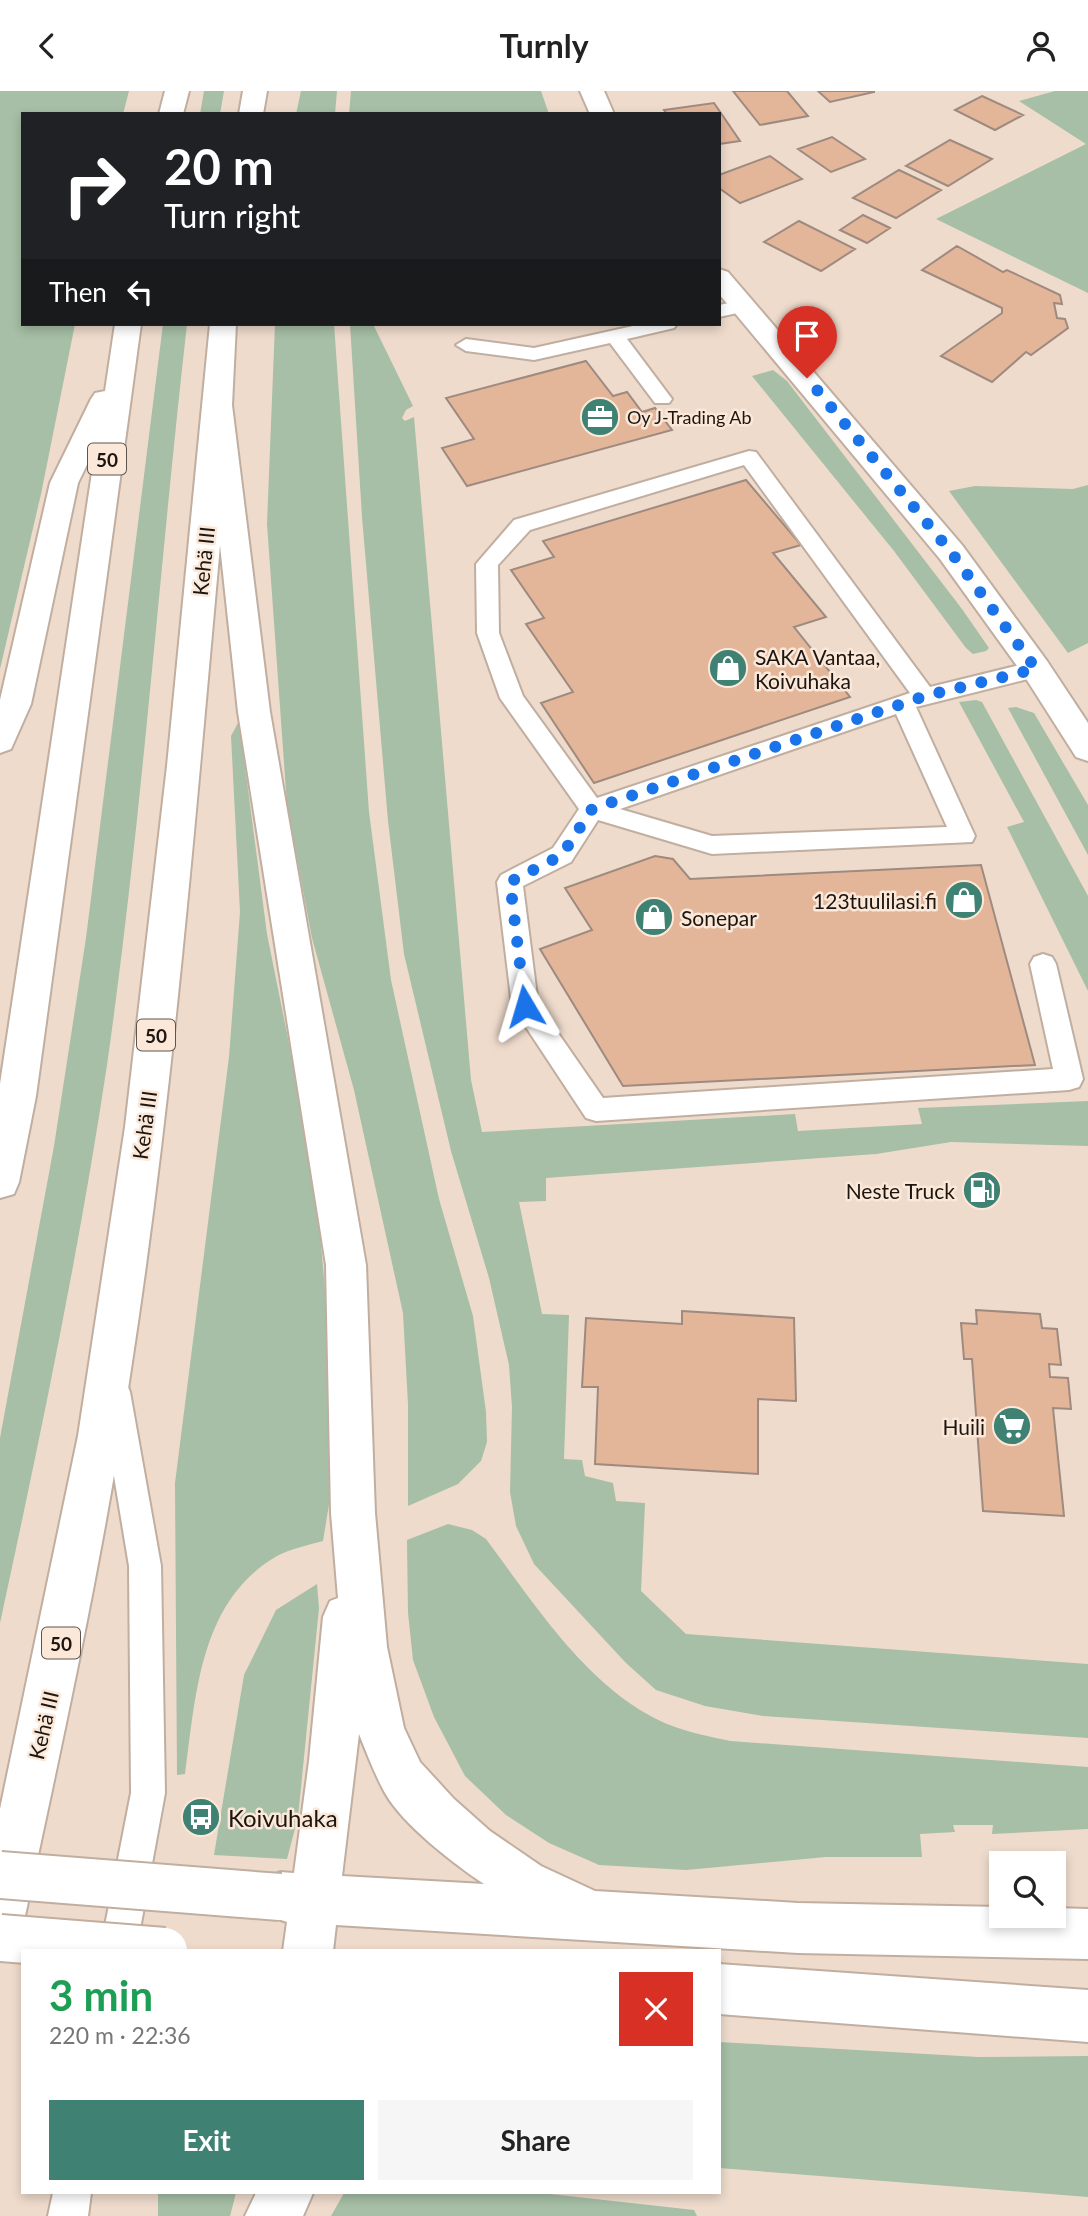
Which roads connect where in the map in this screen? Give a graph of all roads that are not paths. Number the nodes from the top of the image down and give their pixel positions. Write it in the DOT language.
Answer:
graph roads {
  1 [pos="177,91"];
  2 [pos="256,91"];
  3 [pos="592,91"];
  4 [pos="172,112"];
  5 [pos="251,112"];
  6 [pos="601,112"];
  7 [pos="721,282"];
  8 [pos="732,309"];
  9 [pos="128,326"];
  10 [pos="223,326"];
  11 [pos="658,326"];
  12 [pos="615,336"];
  13 [pos="466,345"];
  14 [pos="119,369"];
  15 [pos="662,399"];
  16 [pos="218,405"];
  17 [pos="1036,669"];
  18 [pos="914,700"];
  19 [pos="0,741"];
  20 [pos="1088,750"];
  21 [pos="592,809"];
  22 [pos="1042,964"];
  23 [pos="17,1096"];
  24 [pos="0,1138"];
  25 [pos="0,1182"];
  26 [pos="111,1367"];
  27 [pos="353,1513"];
  28 [pos="0,1875"];
  29 [pos="298,1898"];
  30 [pos="589,1914"];
  31 [pos="0,1916"];
  32 [pos="1088,1934"];
  33 [pos="0,1938"];
  34 [pos="118,1949"];
  35 [pos="139,1949"];
  36 [pos="307,1949"];
  37 [pos="721,1989"];
  38 [pos="1088,2016"];
  39 [pos="72,2194"];
  40 [pos="265,2194"];
  41 [pos="285,2194"];
  42 [pos="68,2216"];
  43 [pos="260,2216"];
  44 [pos="272,2216"];
  1 -- 4 [label="main road"];
  2 -- 5 [label="main road"];
  3 -- 6 [label="main road"];
  7 -- 8 [label="main road"];
  8 -- 17 [label="main road"];
  9 -- 14 [label="main road, 50"];
  10 -- 16 [label="main road, Kehä III / 50"];
  11 -- 12 [label="lane"];
  12 -- 13 [label="lane"];
  12 -- 15 [label="lane"];
  14 -- 19 [label="main road"];
  14 -- 23 [label="main road, 50"];
  16 -- 26 [label="main road, Kehä III / 50"];
  16 -- 27 [label="main road"];
  17 -- 18 [label="lane"];
  17 -- 20 [label="main road"];
  18 -- 21 [label="lane"];
  18 -- 21 [label="lane"];
  18 -- 21 [label="lane"];
  21 -- 22 [label="lane"];
  23 -- 24 [label="lane"];
  23 -- 25 [label="main road, 50"];
  26 -- 31 [label="main road, Kehä III / 50"];
  26 -- 34 [label="lane"];
  27 -- 29 [label="main road"];
  27 -- 30 [label="main road"];
  28 -- 29 [label="main road, bridge"];
  29 -- 30 [label="main road"];
  29 -- 36 [label="main road"];
  30 -- 32 [label="main road"];
  33 -- 35 [label="main road, bridge"];
  37 -- 38 [label="main road"];
  39 -- 42 [label="lane"];
  40 -- 43 [label="main road"];
  41 -- 44 [label="main road"];
}
